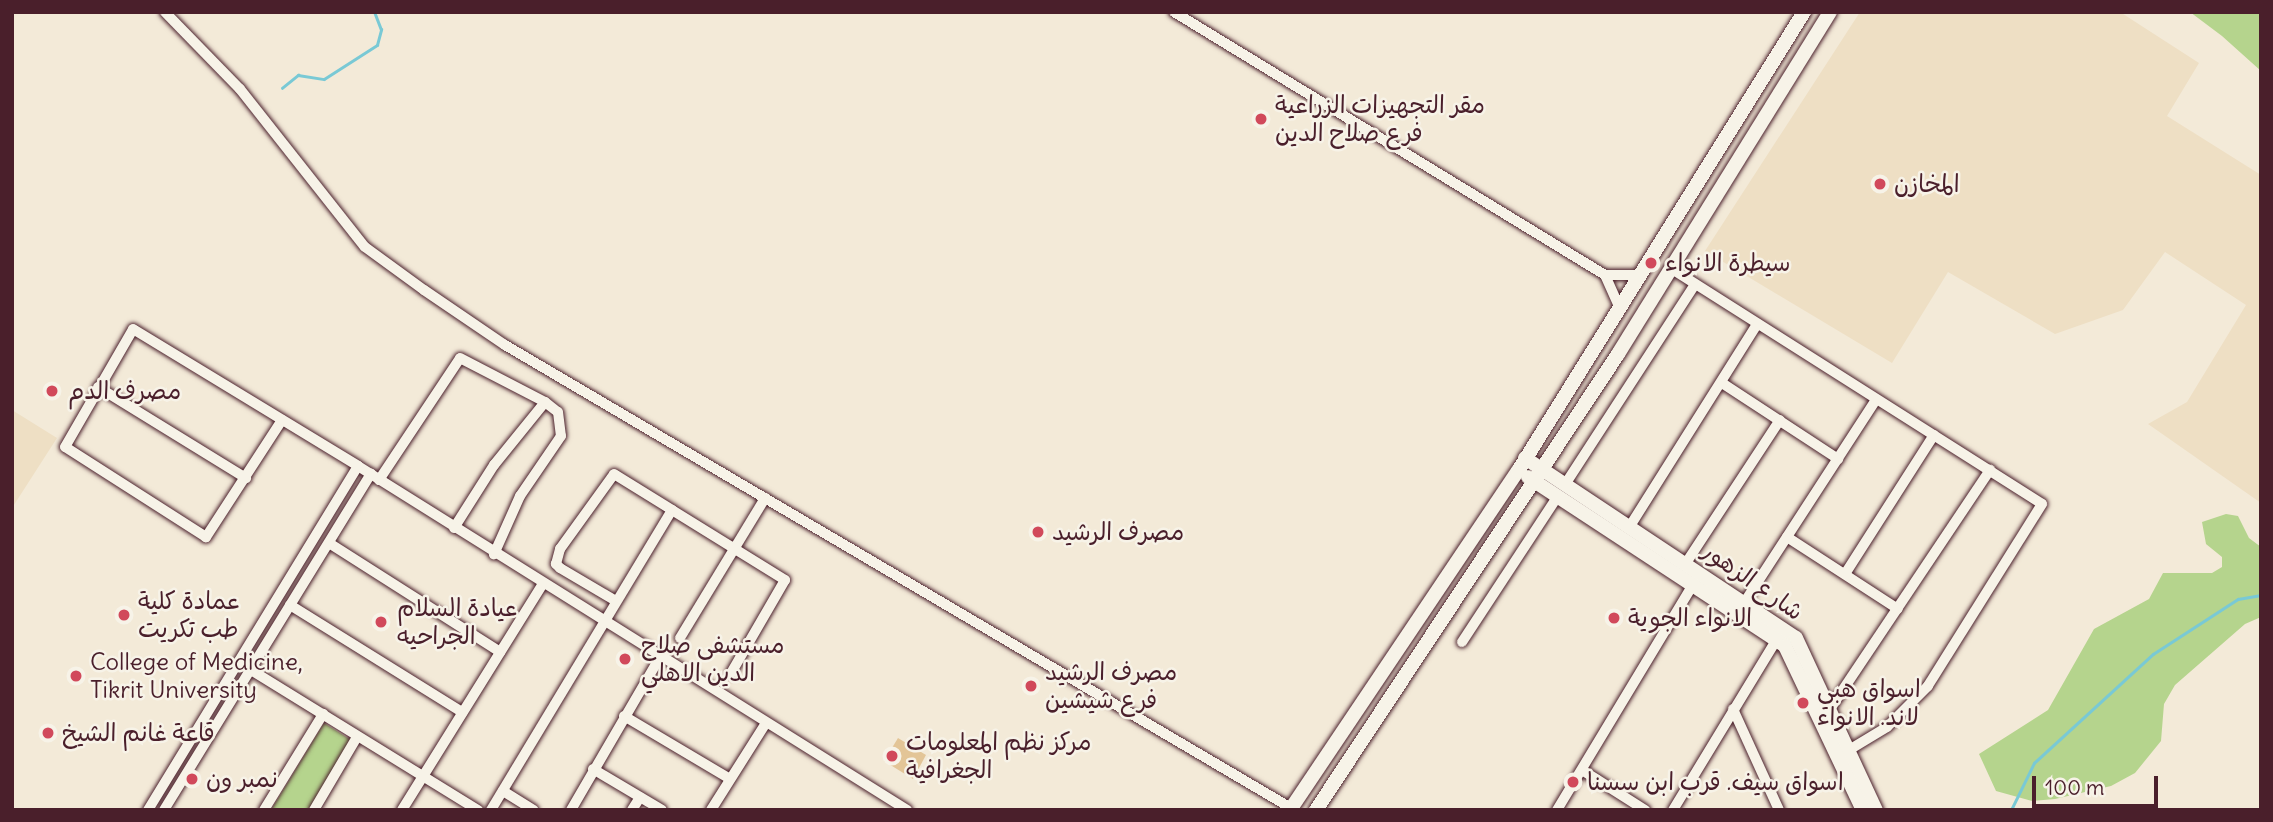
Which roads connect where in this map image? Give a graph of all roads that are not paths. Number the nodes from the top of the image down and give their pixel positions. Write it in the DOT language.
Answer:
graph roads {
  1 [pos="165,12"];
  2 [pos="1174,12"];
  3 [pos="1804,12"];
  4 [pos="1830,12"];
  5 [pos="1705,173"];
  6 [pos="1725,183"];
  7 [pos="1672,269"];
  8 [pos="1605,275"];
  9 [pos="1640,275"];
  10 [pos="1695,284"];
  11 [pos="1620,309"];
  12 [pos="1757,324"];
  13 [pos="1722,383"];
  14 [pos="98,387"];
  15 [pos="1876,400"];
  16 [pos="545,402"];
  17 [pos="282,420"];
  18 [pos="1780,420"];
  19 [pos="1934,435"];
  20 [pos="1838,459"];
  21 [pos="1521,464"];
  22 [pos="358,466"];
  23 [pos="1544,468"];
  24 [pos="1990,470"];
  25 [pos="375,477"];
  26 [pos="246,478"];
  27 [pos="1535,481"];
  28 [pos="1562,490"];
  29 [pos="765,498"];
  30 [pos="672,510"];
  31 [pos="1630,526"];
  32 [pos="454,528"];
  33 [pos="1787,537"];
  34 [pos="329,543"];
  35 [pos="734,547"];
  36 [pos="494,554"];
  37 [pos="1686,563"];
  38 [pos="1845,574"];
  39 [pos="1696,578"];
  40 [pos="542,585"];
  41 [pos="616,601"];
  42 [pos="1744,603"];
  43 [pos="290,605"];
  44 [pos="1898,609"];
  45 [pos="606,624"];
  46 [pos="680,638"];
  47 [pos="1777,639"];
  48 [pos="1462,642"];
  49 [pos="500,652"];
  50 [pos="660,657"];
  51 [pos="251,670"];
  52 [pos="732,673"];
  53 [pos="1733,709"];
  54 [pos="1830,709"];
  55 [pos="462,712"];
  56 [pos="323,715"];
  57 [pos="624,716"];
  58 [pos="766,723"];
  59 [pos="357,737"];
  60 [pos="1849,750"];
  61 [pos="180,758"];
  62 [pos="192,766"];
  63 [pos="593,769"];
  64 [pos="1582,770"];
  65 [pos="422,776"];
  66 [pos="730,779"];
  67 [pos="503,791"];
  68 [pos="640,797"];
  69 [pos="1290,809"];
  70 [pos="148,810"];
  71 [pos="164,810"];
  72 [pos="264,810"];
  73 [pos="314,810"];
  74 [pos="402,810"];
  75 [pos="478,810"];
  76 [pos="491,810"];
  77 [pos="534,810"];
  78 [pos="571,810"];
  79 [pos="632,810"];
  80 [pos="662,810"];
  81 [pos="711,810"];
  82 [pos="907,810"];
  83 [pos="1316,810"];
  84 [pos="1557,810"];
  85 [pos="1644,810"];
  86 [pos="1673,810"];
  87 [pos="1779,810"];
  88 [pos="1863,810"];
  89 [pos="1876,810"];
  1 -- 29 [label="street"];
  2 -- 8 [label="street"];
  3 -- 5 [label="main road"];
  4 -- 6 [label="main road"];
  5 -- 6 [label="main road"];
  5 -- 9 [label="main road"];
  6 -- 7 [label="main road"];
  7 -- 10 [label="street"];
  7 -- 23 [label="main road"];
  8 -- 9 [label="street"];
  8 -- 11 [label="street"];
  9 -- 11 [label="main road"];
  10 -- 12 [label="street"];
  10 -- 28 [label="street"];
  11 -- 21 [label="main road"];
  12 -- 13 [label="street"];
  12 -- 15 [label="street"];
  13 -- 18 [label="street"];
  13 -- 31 [label="street"];
  14 -- 17 [label="street"];
  14 -- 26 [label="street"];
  14 -- 26 [label="street"];
  15 -- 19 [label="street"];
  15 -- 20 [label="street"];
  16 -- 25 [label="street"];
  16 -- 32 [label="street"];
  16 -- 36 [label="street"];
  17 -- 22 [label="street"];
  17 -- 26 [label="street"];
  18 -- 20 [label="street"];
  18 -- 37 [label="street"];
  19 -- 24 [label="street"];
  19 -- 38 [label="street"];
  20 -- 33 [label="street"];
  21 -- 23 [label="main road, شارع الزهور"];
  21 -- 27 [label="main road, شارع الزهور"];
  21 -- 69 [label="main road"];
  22 -- 25 [label="street"];
  22 -- 61 [label="street"];
  23 -- 27 [label="main road"];
  23 -- 28 [label="main road, شارع الزهور"];
  24 -- 44 [label="street"];
  24 -- 60 [label="street"];
  25 -- 32 [label="street"];
  25 -- 34 [label="street"];
  27 -- 28 [label="main road, شارع الزهور"];
  27 -- 83 [label="main road"];
  28 -- 31 [label="main road, شارع الزهور"];
  28 -- 39 [label="main road, شارع الزهور"];
  28 -- 48 [label="street"];
  29 -- 35 [label="street"];
  29 -- 69 [label="street"];
  30 -- 35 [label="street"];
  30 -- 41 [label="street"];
  30 -- 41 [label="street"];
  31 -- 37 [label="main road, شارع الزهور"];
  32 -- 36 [label="street"];
  33 -- 38 [label="street"];
  33 -- 42 [label="street"];
  34 -- 43 [label="street"];
  34 -- 49 [label="street"];
  35 -- 46 [label="street"];
  35 -- 52 [label="street"];
  36 -- 40 [label="street"];
  37 -- 39 [label="main road, شارع الزهور"];
  38 -- 44 [label="street"];
  39 -- 42 [label="main road, شارع الزهور"];
  39 -- 47 [label="main road, شارع الزهور"];
  39 -- 64 [label="street"];
  40 -- 45 [label="street"];
  40 -- 49 [label="street"];
  41 -- 45 [label="street"];
  42 -- 54 [label="main road, شارع الزهور"];
  43 -- 51 [label="street"];
  43 -- 55 [label="street"];
  44 -- 54 [label="street"];
  45 -- 50 [label="street"];
  45 -- 67 [label="street"];
  47 -- 53 [label="street"];
  47 -- 88 [label="main road, شارع الزهور"];
  49 -- 55 [label="street"];
  50 -- 57 [label="street"];
  50 -- 58 [label="street"];
  51 -- 56 [label="street"];
  51 -- 62 [label="street"];
  53 -- 86 [label="street"];
  53 -- 87 [label="street"];
  54 -- 60 [label="main road, شارع الزهور"];
  55 -- 65 [label="street"];
  56 -- 59 [label="street"];
  56 -- 72 [label="street"];
  57 -- 63 [label="street"];
  57 -- 66 [label="street"];
  58 -- 66 [label="street"];
  58 -- 82 [label="street"];
  59 -- 65 [label="street"];
  59 -- 73 [label="street"];
  60 -- 89 [label="main road, شارع الزهور"];
  61 -- 62 [label="street"];
  61 -- 70 [label="street"];
  62 -- 71 [label="street"];
  63 -- 68 [label="street"];
  63 -- 78 [label="street"];
  64 -- 84 [label="street"];
  64 -- 85 [label="street"];
  65 -- 74 [label="street"];
  65 -- 75 [label="street"];
  66 -- 81 [label="street"];
  67 -- 76 [label="street"];
  67 -- 77 [label="street"];
  68 -- 79 [label="street"];
  68 -- 80 [label="street"];
}
